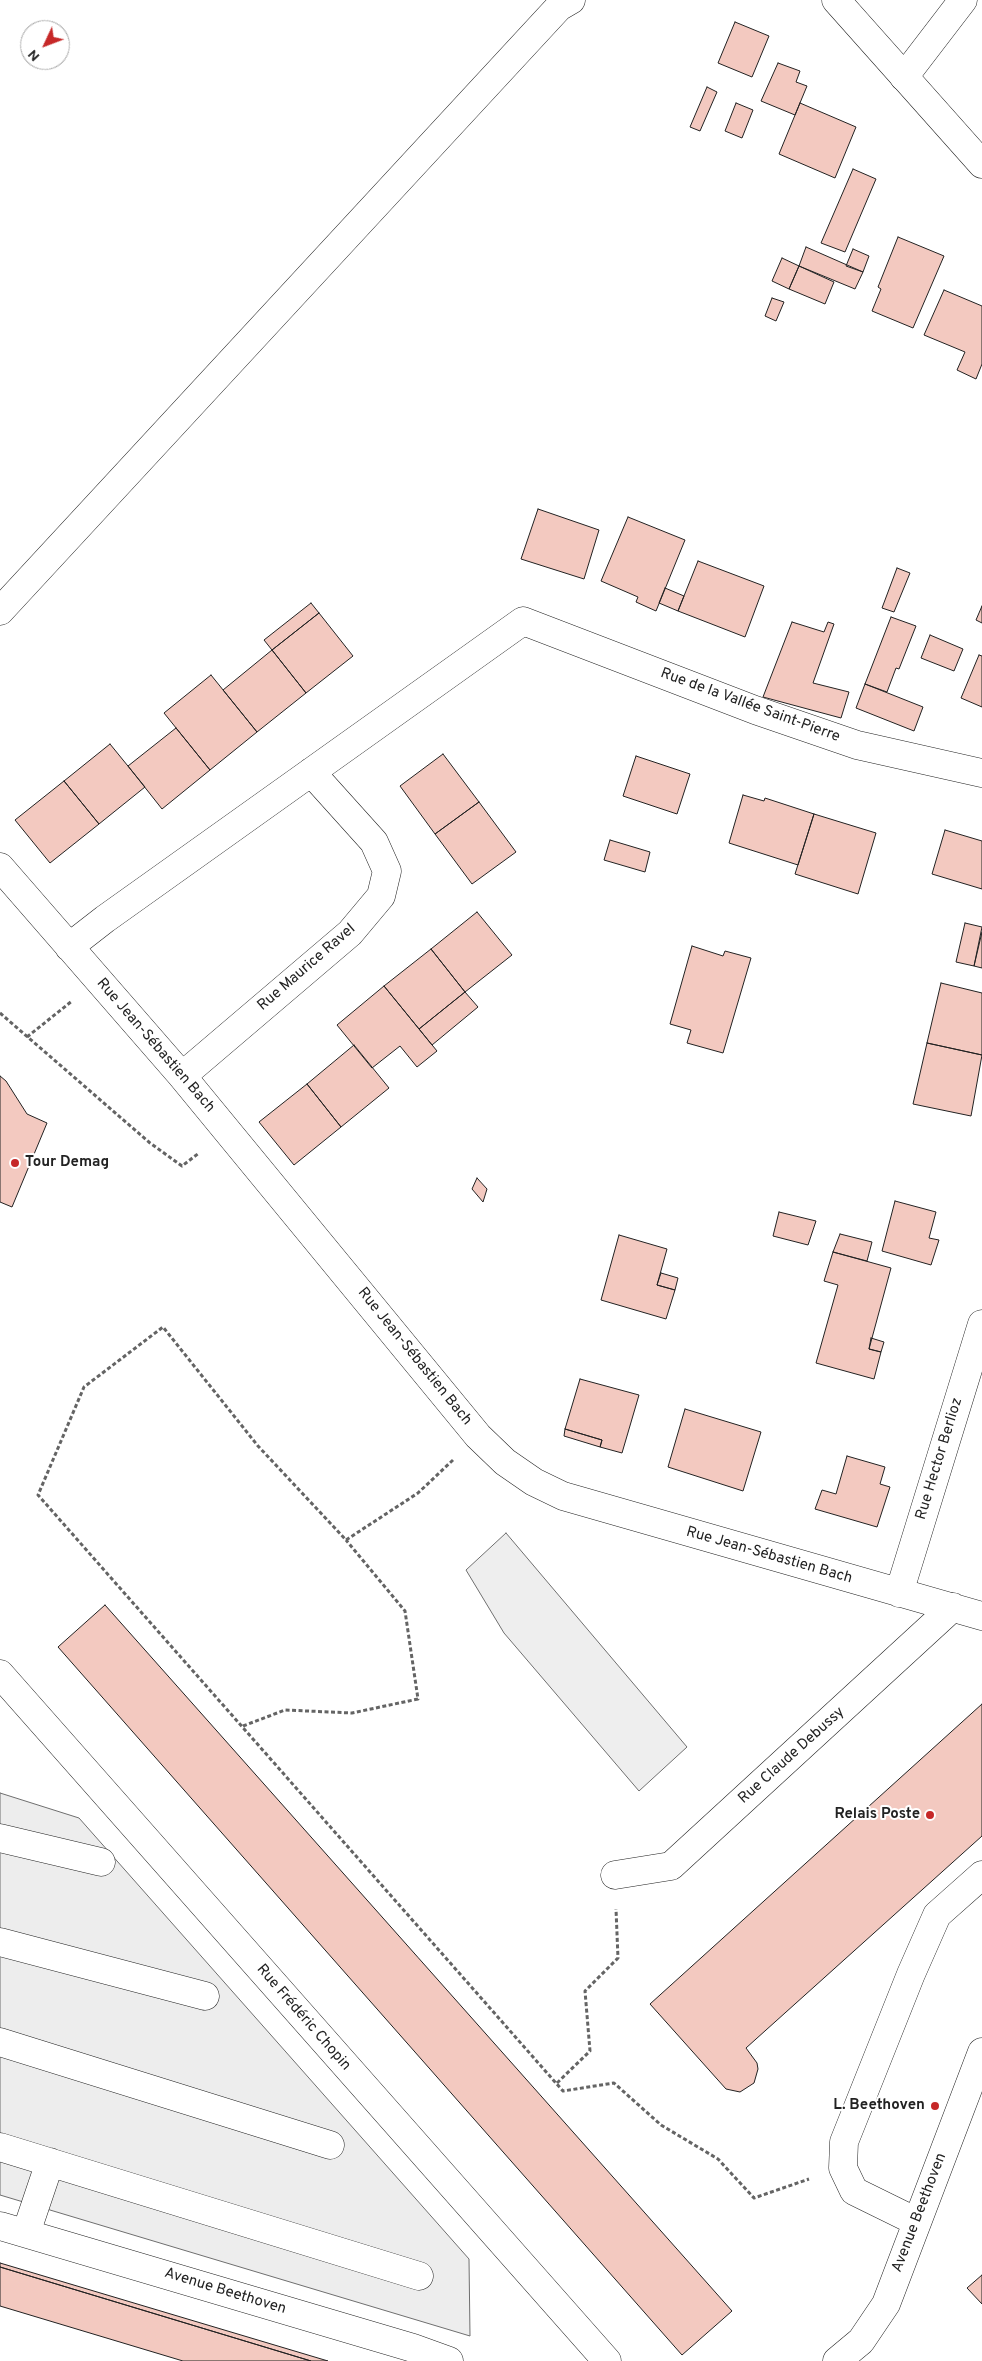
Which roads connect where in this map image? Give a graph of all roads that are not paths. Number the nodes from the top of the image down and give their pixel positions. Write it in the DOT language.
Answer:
graph roads {
  1 [pos="836,0"];
  2 [pos="963,0"];
  3 [pos="564,2"];
  4 [pos="904,77"];
  5 [pos="982,164"];
  6 [pos="0,611"];
  7 [pos="311,772"];
  8 [pos="982,773"];
  9 [pos="0,867"];
  10 [pos="69,947"];
  11 [pos="182,1076"];
  12 [pos="982,1324"];
  13 [pos="899,1593"];
  14 [pos="953,1607"];
  15 [pos="982,1616"];
  16 [pos="0,1674"];
  17 [pos="0,1838"];
  18 [pos="101,1862"];
  19 [pos="982,1875"];
  20 [pos="615,1876"];
  21 [pos="0,1942"];
  22 [pos="205,1996"];
  23 [pos="0,2042"];
  24 [pos="982,2052"];
  25 [pos="330,2145"];
  26 [pos="0,2147"];
  27 [pos="50,2162"];
  28 [pos="917,2222"];
  29 [pos="0,2226"];
  30 [pos="26,2233"];
  31 [pos="419,2276"];
  32 [pos="449,2361"];
  33 [pos="607,2361"];
  34 [pos="837,2361"];
  1 -- 4 [label="street"];
  2 -- 4 [label="street"];
  3 -- 6 [label="street"];
  4 -- 5 [label="street"];
  7 -- 8 [label="street, Rue de la Vallée Saint-Pierre"];
  7 -- 10 [label="street"];
  7 -- 11 [label="street, Rue Maurice Ravel"];
  9 -- 10 [label="street, Rue Jean-Sébastien Bach"];
  10 -- 11 [label="street, Rue Jean-Sébastien Bach"];
  11 -- 13 [label="street, Rue Jean-Sébastien Bach"];
  12 -- 13 [label="street, Rue Hector Berlioz"];
  13 -- 14 [label="street, Rue Jean-Sébastien Bach"];
  14 -- 15 [label="street, Rue Jean-Sébastien Bach"];
  14 -- 20 [label="street, Rue Claude Debussy"];
  16 -- 33 [label="street, Rue Frédéric Chopin"];
  17 -- 18 [label="street"];
  19 -- 28 [label="street"];
  21 -- 22 [label="street"];
  23 -- 25 [label="street"];
  24 -- 28 [label="street, Avenue Beethoven"];
  26 -- 27 [label="street"];
  27 -- 30 [label="street"];
  27 -- 31 [label="street"];
  28 -- 34 [label="street, Avenue Beethoven"];
  29 -- 30 [label="street, Avenue Beethoven"];
  30 -- 32 [label="street, Avenue Beethoven"];
}
